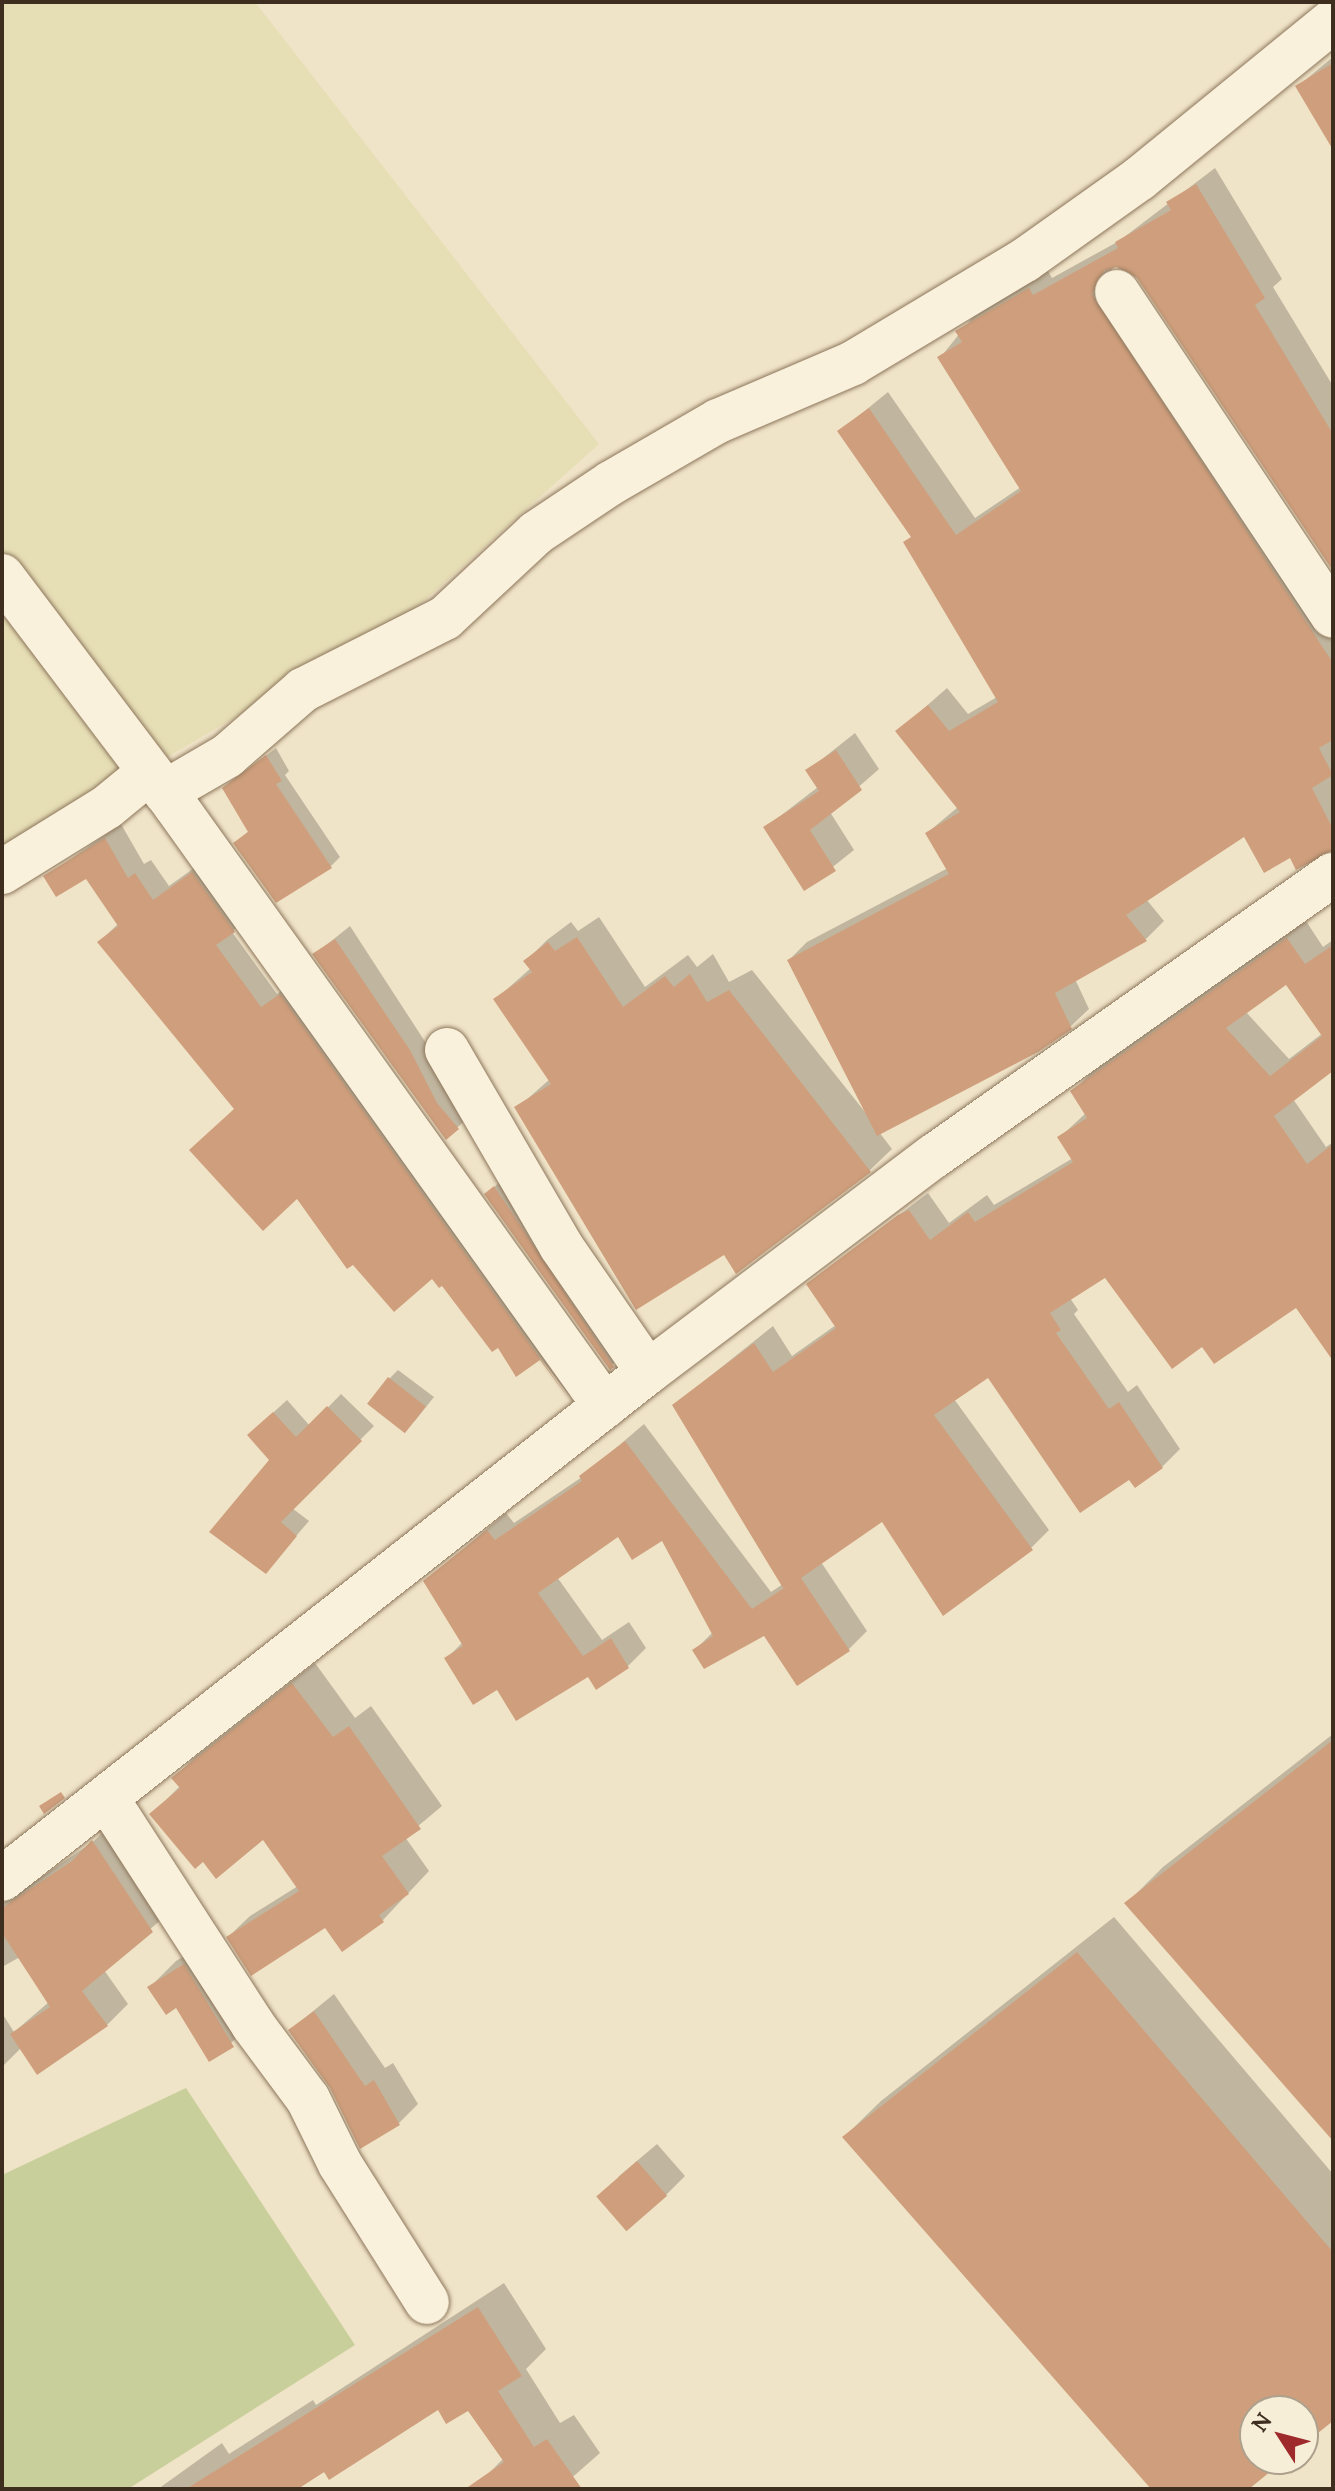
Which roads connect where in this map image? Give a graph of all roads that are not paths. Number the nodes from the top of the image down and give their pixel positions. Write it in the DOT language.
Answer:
graph roads {
  1 [pos="1333,21"];
  2 [pos="1117,292"];
  3 [pos="2,576"];
  4 [pos="1333,616"];
  5 [pos="156,783"];
  6 [pos="2,872"];
  7 [pos="1333,875"];
  8 [pos="447,1050"];
  9 [pos="648,1372"];
  10 [pos="605,1406"];
  11 [pos="107,1799"];
  12 [pos="8,1862"];
  13 [pos="427,2302"];
  1 -- 5 [label="street"];
  2 -- 4 [label="street"];
  3 -- 5 [label="street"];
  5 -- 6 [label="street"];
  5 -- 10 [label="street"];
  7 -- 9 [label="street"];
  8 -- 9 [label="street"];
  9 -- 10 [label="street"];
  10 -- 11 [label="street"];
  11 -- 12 [label="street"];
  11 -- 13 [label="street"];
}
